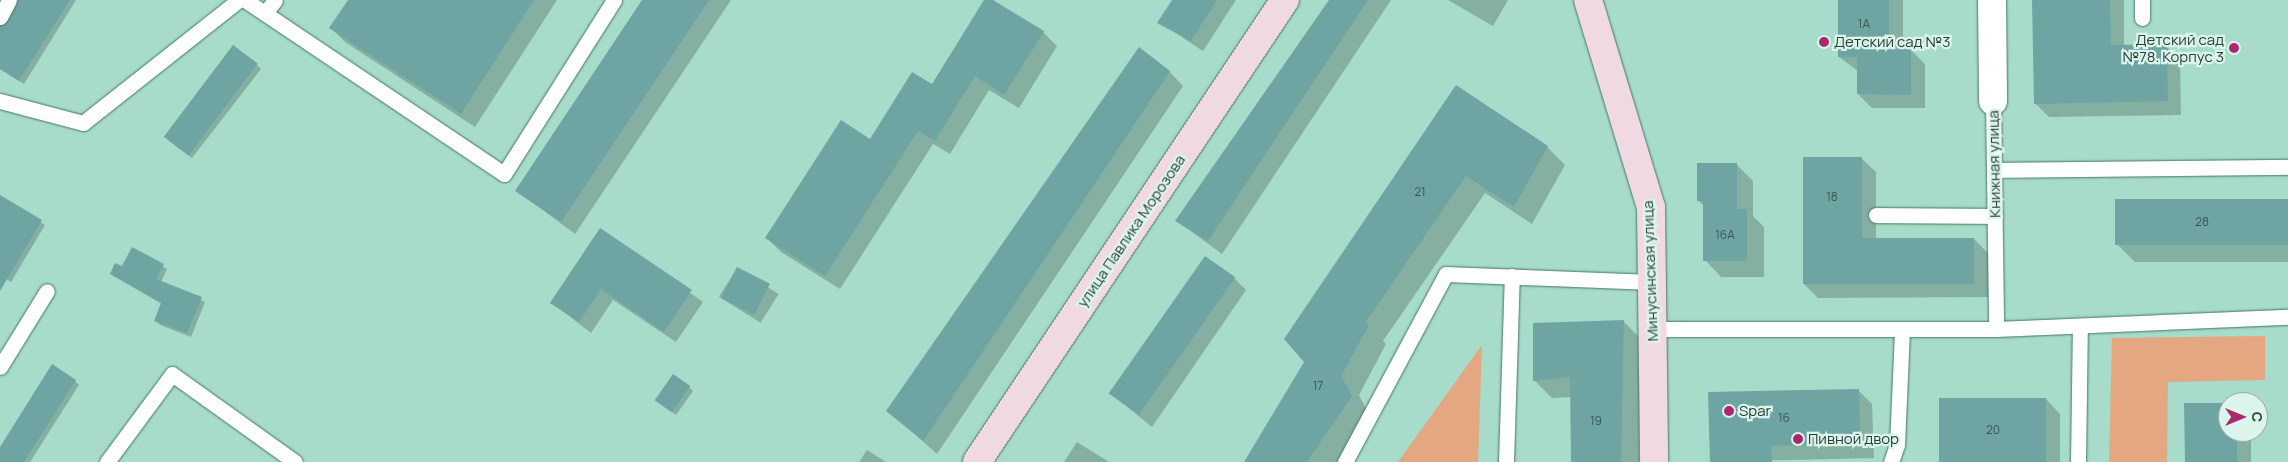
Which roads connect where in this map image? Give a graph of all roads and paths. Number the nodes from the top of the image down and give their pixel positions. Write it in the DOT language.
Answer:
graph roads {
  1 [pos="9,0"];
  2 [pos="239,0"];
  3 [pos="245,0"];
  4 [pos="275,0"];
  5 [pos="614,0"];
  6 [pos="1284,0"];
  7 [pos="1588,0"];
  8 [pos="1992,0"];
  9 [pos="2142,0"];
  10 [pos="265,13"];
  11 [pos="0,17"];
  12 [pos="2142,18"];
  13 [pos="0,101"];
  14 [pos="1993,101"];
  15 [pos="2288,167"];
  16 [pos="1994,170"];
  17 [pos="1876,215"];
  18 [pos="1995,216"];
  19 [pos="1512,276"];
  20 [pos="1652,282"];
  21 [pos="47,291"];
  22 [pos="2288,317"];
  23 [pos="2080,327"];
  24 [pos="1653,329"];
  25 [pos="1902,329"];
  26 [pos="1996,329"];
  27 [pos="0,367"];
  28 [pos="107,462"];
  29 [pos="295,462"];
  30 [pos="977,462"];
  31 [pos="1345,462"];
  32 [pos="1506,462"];
  33 [pos="1654,462"];
  34 [pos="1891,462"];
  35 [pos="2078,462"];
  1 -- 11 [label="lane"];
  2 -- 13 [label="lane"];
  3 -- 10 [label="lane"];
  4 -- 10 [label="lane"];
  5 -- 10 [label="lane"];
  6 -- 30 [label="street, улица Павлика Морозова"];
  7 -- 20 [label="street, Минусинская улица"];
  8 -- 14 [label="street, Книжная улица"];
  9 -- 12 [label="lane"];
  14 -- 16 [label="lane, Книжная улица"];
  15 -- 16 [label="lane"];
  16 -- 18 [label="lane, Книжная улица"];
  17 -- 18 [label="lane"];
  18 -- 26 [label="lane, Книжная улица"];
  19 -- 20 [label="lane"];
  19 -- 31 [label="lane"];
  19 -- 32 [label="lane"];
  20 -- 24 [label="street, Минусинская улица"];
  21 -- 27 [label="lane"];
  22 -- 23 [label="lane"];
  23 -- 26 [label="lane"];
  23 -- 35 [label="lane"];
  24 -- 25 [label="lane"];
  24 -- 33 [label="street, Минусинская улица"];
  25 -- 26 [label="lane"];
  25 -- 34 [label="lane"];
  28 -- 29 [label="lane"];
}
